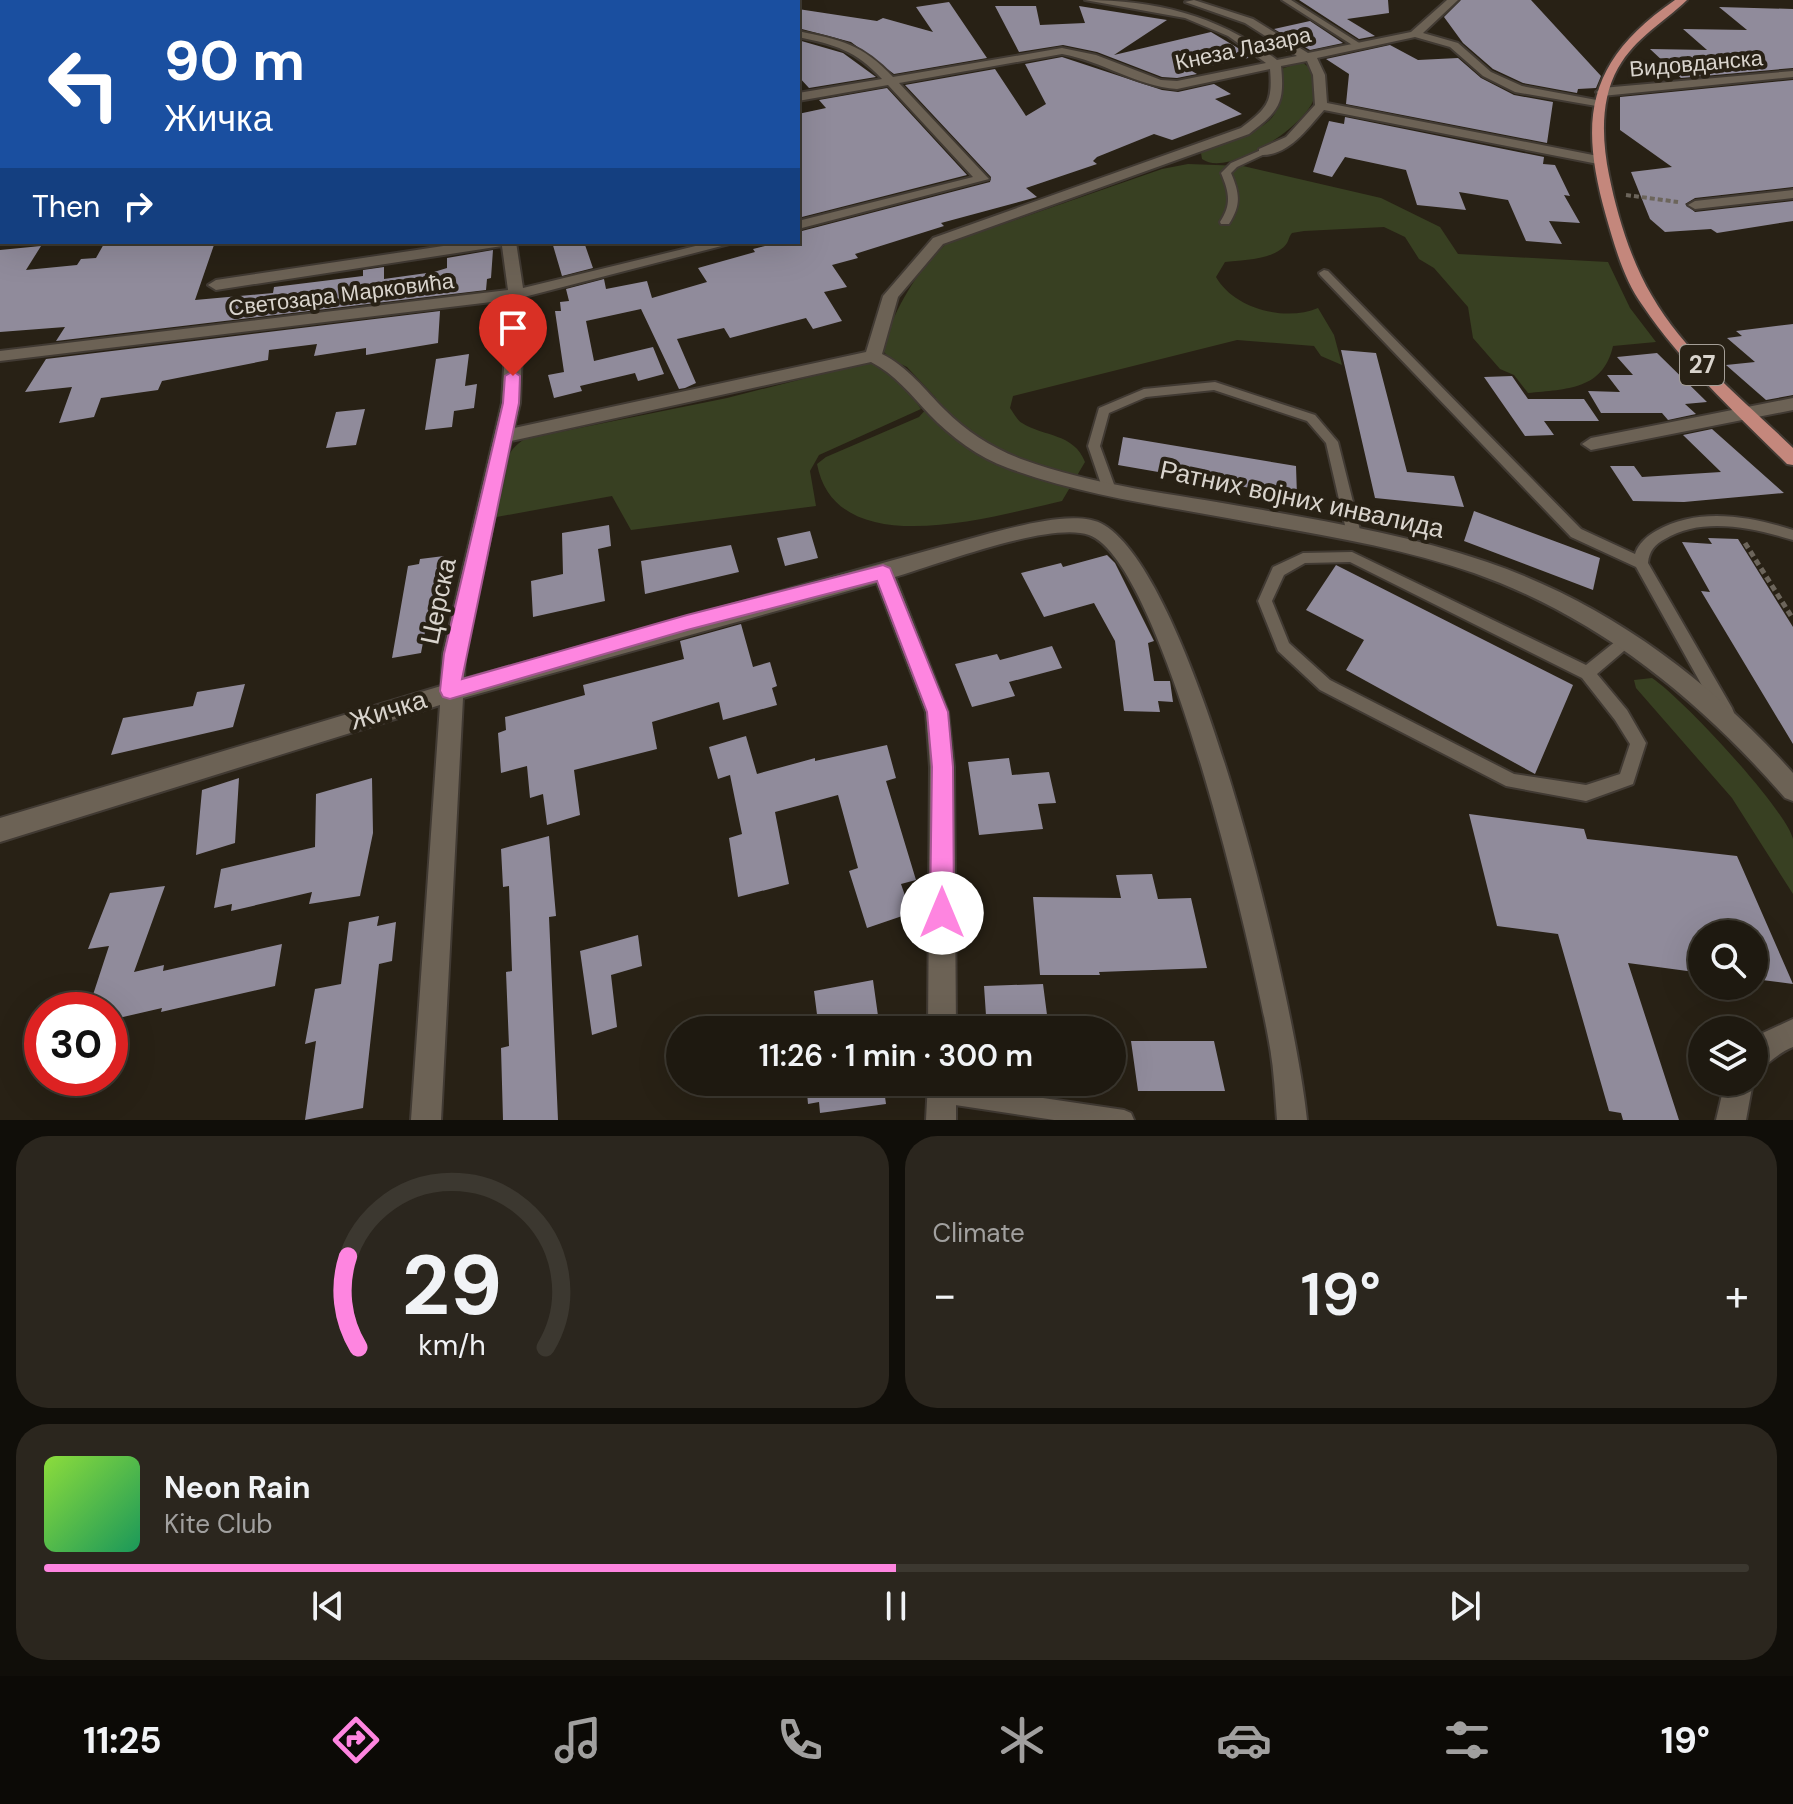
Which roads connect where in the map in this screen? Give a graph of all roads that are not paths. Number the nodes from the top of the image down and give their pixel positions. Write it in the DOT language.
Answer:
graph roads {
  1 [pos="1090,0"];
  2 [pos="1182,0"];
  3 [pos="1286,0"];
  4 [pos="1453,0"];
  5 [pos="1682,0"];
  6 [pos="1415,34"];
  7 [pos="800,35"];
  8 [pos="1360,46"];
  9 [pos="1308,57"];
  10 [pos="1275,64"];
  11 [pos="1793,74"];
  12 [pos="889,80"];
  13 [pos="800,97"];
  14 [pos="1600,98"];
  15 [pos="1321,106"];
  16 [pos="1264,152"];
  17 [pos="1598,160"];
  18 [pos="1793,194"];
  19 [pos="1695,205"];
  20 [pos="1225,222"];
  21 [pos="800,224"];
  22 [pos="486,244"];
  23 [pos="509,244"];
  24 [pos="722,244"];
  25 [pos="1324,273"];
  26 [pos="216,285"];
  27 [pos="516,294"];
  28 [pos="0,356"];
  29 [pos="873,356"];
  30 [pos="1793,404"];
  31 [pos="1747,413"];
  32 [pos="503,437"];
  33 [pos="1591,444"];
  34 [pos="1793,459"];
  35 [pos="1108,487"];
  36 [pos="1354,534"];
  37 [pos="1793,535"];
  38 [pos="1641,563"];
  39 [pos="883,573"];
  40 [pos="1626,641"];
  41 [pos="1587,673"];
  42 [pos="450,691"];
  43 [pos="1731,720"];
  44 [pos="1793,790"];
  45 [pos="0,830"];
  46 [pos="942,1016"];
  47 [pos="1793,1033"];
  48 [pos="1768,1043"];
  49 [pos="1736,1096"];
  50 [pos="941,1098"];
  51 [pos="426,1120"];
  52 [pos="1124,1120"];
  53 [pos="1292,1120"];
  54 [pos="1731,1120"];
  1 -- 10 [label="street"];
  2 -- 9 [label="street"];
  3 -- 8 [label="lane"];
  4 -- 6 [label="street, Кнеза Лазара"];
  5 -- 14 [label="main road, 27"];
  6 -- 8 [label="street, Кнеза Лазара"];
  6 -- 14 [label="street, Видовданска"];
  7 -- 12 [label="street"];
  8 -- 9 [label="street, Кнеза Лазара"];
  9 -- 10 [label="street, Кнеза Лазара"];
  9 -- 15 [label="street"];
  10 -- 12 [label="street, Кнеза Лазара"];
  10 -- 29 [label="street"];
  11 -- 14 [label="street, Видовданска"];
  12 -- 13 [label="street, Кнеза Лазара"];
  12 -- 21 [label="street"];
  14 -- 17 [label="main road, 27"];
  15 -- 16 [label="street"];
  15 -- 17 [label="street"];
  16 -- 20 [label="lane"];
  17 -- 31 [label="main road, 27"];
  18 -- 19 [label="street"];
  22 -- 26 [label="street"];
  23 -- 27 [label="street, Церска"];
  24 -- 27 [label="street, Светозара Марковића"];
  25 -- 38 [label="lane"];
  27 -- 28 [label="street, Светозара Марковића"];
  27 -- 32 [label="street, Церска"];
  29 -- 32 [label="street"];
  29 -- 35 [label="street, Ратних војних инвалида"];
  30 -- 31 [label="street"];
  31 -- 33 [label="street"];
  31 -- 34 [label="main road, 27"];
  32 -- 42 [label="street, Церска"];
  35 -- 36 [label="street, Ратних војних инвалида"];
  35 -- 36 [label="lane"];
  36 -- 40 [label="street, Ратних војних инвалида"];
  37 -- 38 [label="lane"];
  38 -- 43 [label="lane"];
  39 -- 42 [label="street, Жичка"];
  39 -- 46 [label="street"];
  39 -- 53 [label="street, Жичка"];
  40 -- 41 [label="lane"];
  40 -- 43 [label="street, Ратних војних инвалида"];
  41 -- 41 [label="lane"];
  42 -- 45 [label="street, Жичка"];
  42 -- 51 [label="street, Церска"];
  43 -- 44 [label="street, Ратних војних инвалида"];
  47 -- 48 [label="street"];
  49 -- 54 [label="street"];
  50 -- 52 [label="lane"];
}
